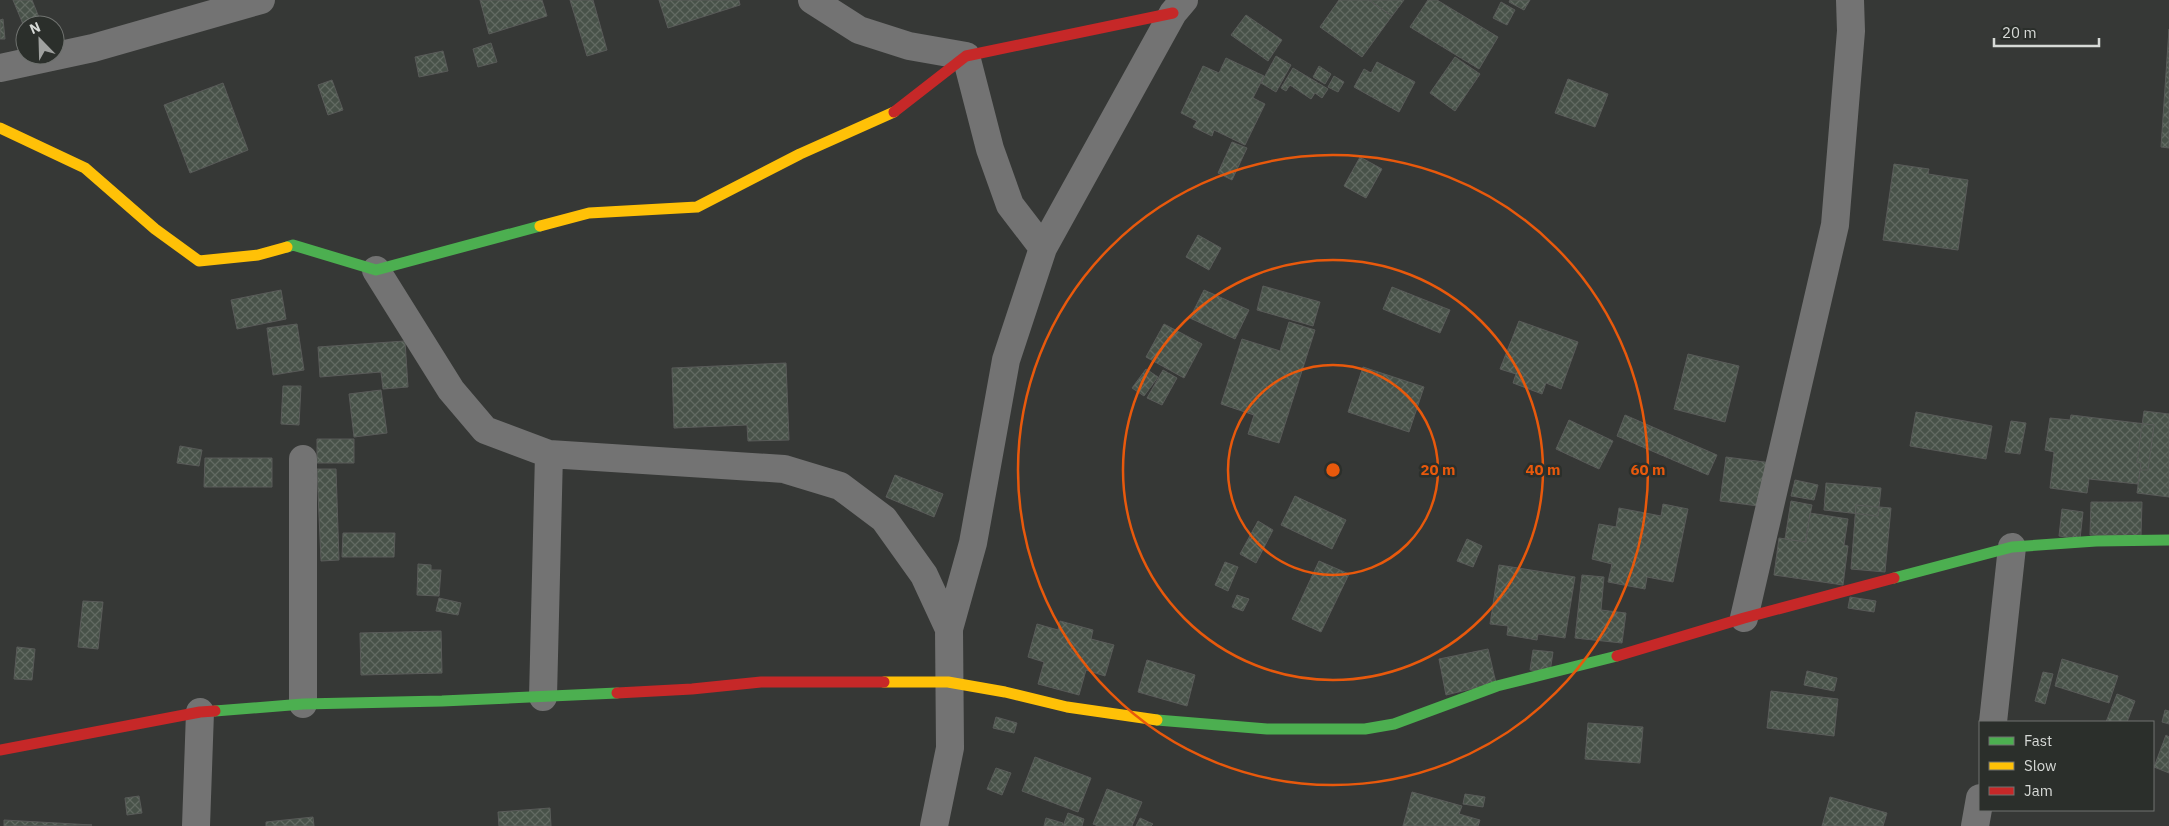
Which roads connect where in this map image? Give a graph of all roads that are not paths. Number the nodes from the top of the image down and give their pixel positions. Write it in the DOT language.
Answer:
graph roads {
  1 [pos="261,0"];
  2 [pos="812,0"];
  3 [pos="1850,0"];
  4 [pos="226,5"];
  5 [pos="1178,6"];
  6 [pos="966,56"];
  7 [pos="0,68"];
  8 [pos="0,128"];
  9 [pos="1043,248"];
  10 [pos="376,270"];
  11 [pos="549,454"];
  12 [pos="303,459"];
  13 [pos="2169,540"];
  14 [pos="2012,546"];
  15 [pos="1744,618"];
  16 [pos="949,629"];
  17 [pos="948,682"];
  18 [pos="543,696"];
  19 [pos="303,704"];
  20 [pos="200,712"];
  21 [pos="1993,721"];
  22 [pos="0,750"];
  23 [pos="1979,805"];
  24 [pos="196,826"];
  25 [pos="934,826"];
  26 [pos="1976,826"];
  1 -- 4 [label="street"];
  2 -- 6 [label="street"];
  3 -- 15 [label="street"];
  4 -- 7 [label="street"];
  5 -- 6 [label="street"];
  5 -- 9 [label="street"];
  6 -- 9 [label="street"];
  6 -- 10 [label="street"];
  8 -- 10 [label="street"];
  9 -- 16 [label="street"];
  10 -- 11 [label="street"];
  11 -- 16 [label="street"];
  11 -- 18 [label="street"];
  12 -- 19 [label="street"];
  13 -- 14 [label="street"];
  14 -- 15 [label="street"];
  14 -- 21 [label="street"];
  15 -- 17 [label="street"];
  16 -- 17 [label="street"];
  17 -- 18 [label="street"];
  17 -- 25 [label="street"];
  18 -- 19 [label="street"];
  19 -- 20 [label="street"];
  20 -- 22 [label="street"];
  20 -- 24 [label="street"];
  23 -- 26 [label="street"];
}
